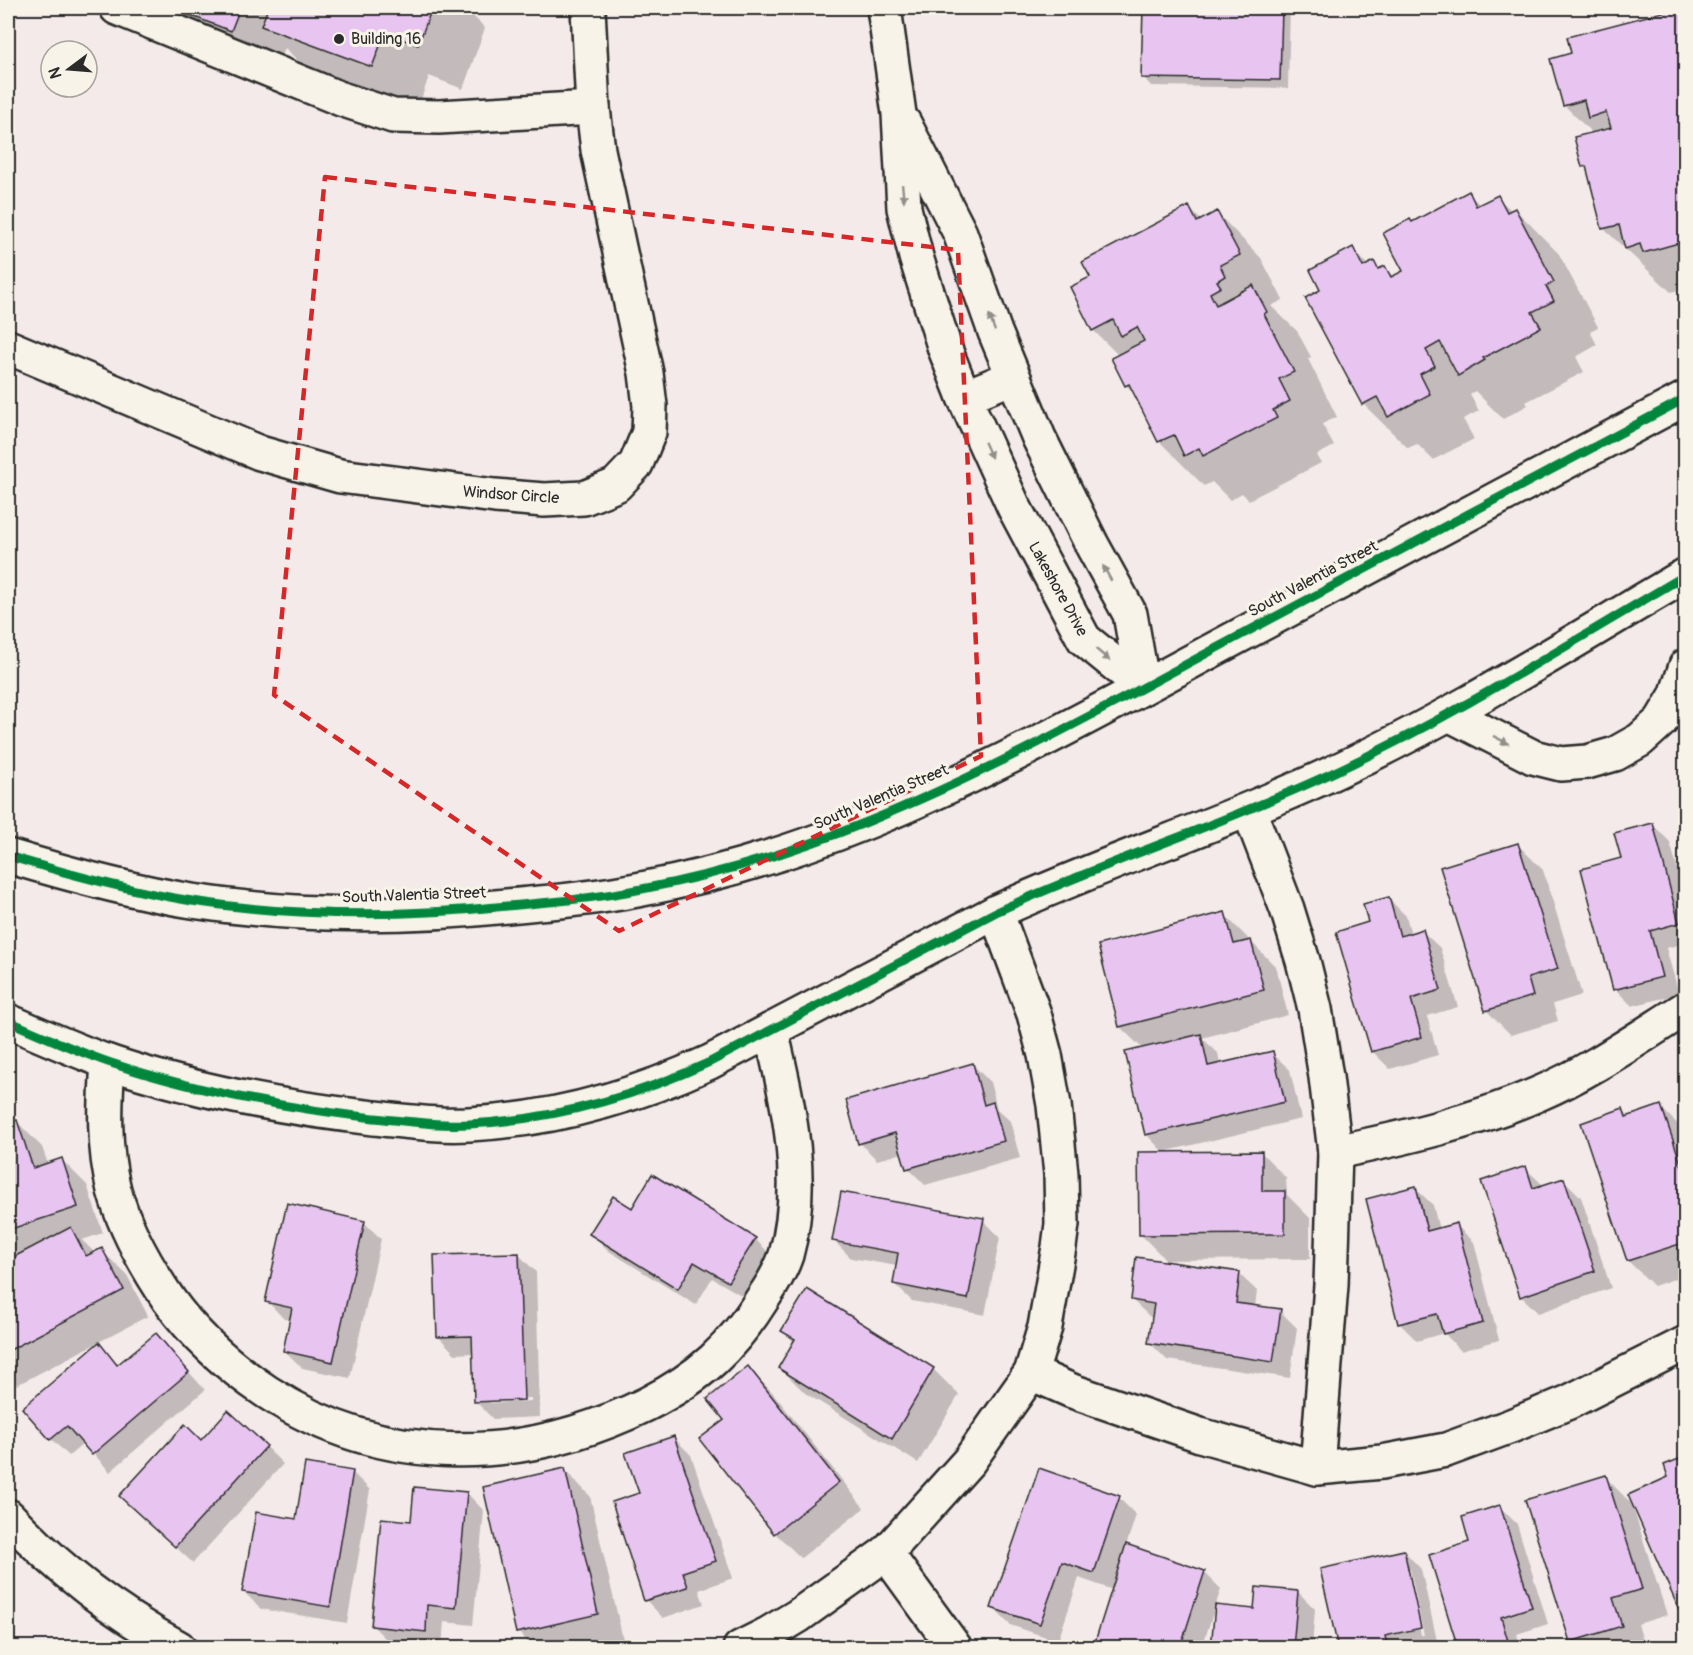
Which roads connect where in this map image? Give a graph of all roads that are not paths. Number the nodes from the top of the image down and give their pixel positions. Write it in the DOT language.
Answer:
graph roads {
  1 [pos="117,8"];
  2 [pos="588,8"];
  3 [pos="884,8"];
  4 [pos="593,108"];
  5 [pos="899,114"];
  6 [pos="8,347"];
  7 [pos="1013,377"];
  8 [pos="963,397"];
  9 [pos="1686,398"];
  10 [pos="1686,575"];
  11 [pos="1686,666"];
  12 [pos="1143,687"];
  13 [pos="1449,714"];
  14 [pos="1249,810"];
  15 [pos="8,855"];
  16 [pos="996,912"];
  17 [pos="1686,1008"];
  18 [pos="8,1021"];
  19 [pos="771,1030"];
  20 [pos="108,1062"];
  21 [pos="1335,1152"];
  22 [pos="1686,1343"];
  23 [pos="1030,1373"];
  24 [pos="1317,1468"];
  25 [pos="8,1516"];
  26 [pos="886,1553"];
  27 [pos="179,1647"];
  28 [pos="740,1647"];
  29 [pos="955,1647"];
  1 -- 4 [label="street"];
  2 -- 4 [label="street, Windsor Circle"];
  3 -- 5 [label="street, Lakeshore Drive"];
  4 -- 6 [label="street, Windsor Circle"];
  7 -- 5 [label="street, Lakeshore Drive, one-way"];
  5 -- 8 [label="street, Lakeshore Drive, one-way"];
  7 -- 8 [label="street"];
  12 -- 7 [label="street, Lakeshore Drive, one-way"];
  8 -- 12 [label="street, Lakeshore Drive, one-way"];
  9 -- 12 [label="street, South Valentia Street"];
  10 -- 13 [label="street"];
  13 -- 11 [label="street, one-way"];
  12 -- 15 [label="street, South Valentia Street"];
  13 -- 14 [label="street"];
  14 -- 16 [label="street"];
  14 -- 21 [label="street"];
  16 -- 19 [label="street"];
  16 -- 23 [label="street"];
  17 -- 21 [label="street"];
  18 -- 20 [label="street"];
  19 -- 20 [label="street"];
  19 -- 20 [label="street"];
  21 -- 24 [label="street"];
  22 -- 24 [label="street"];
  23 -- 24 [label="street"];
  23 -- 26 [label="street"];
  25 -- 27 [label="street"];
  26 -- 28 [label="street"];
  26 -- 29 [label="street"];
}
